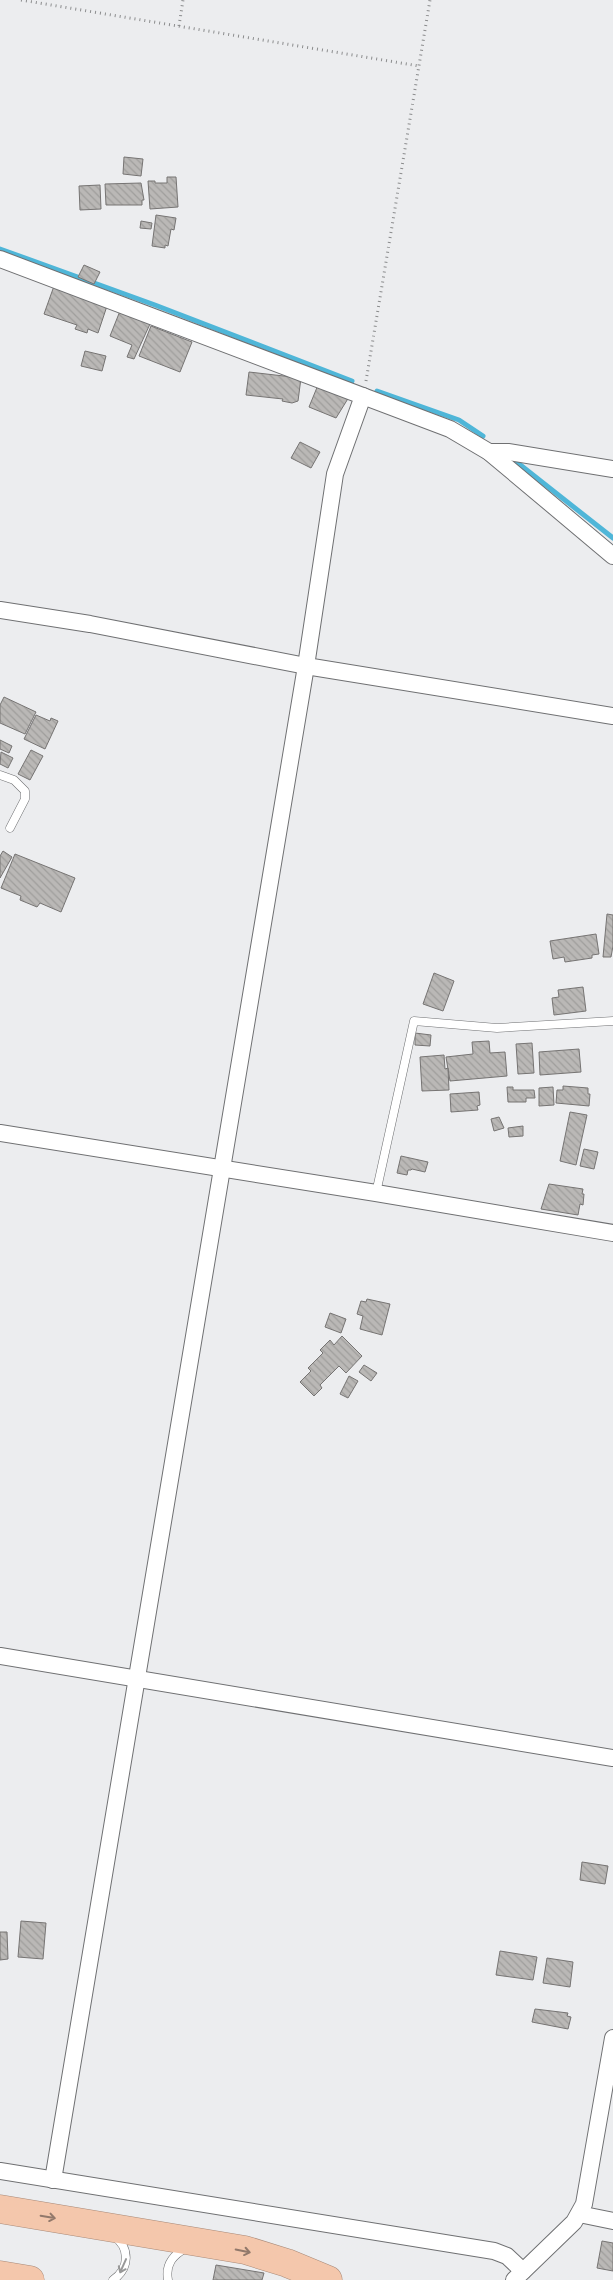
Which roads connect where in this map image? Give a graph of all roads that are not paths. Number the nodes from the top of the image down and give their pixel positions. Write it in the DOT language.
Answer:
graph roads {
  1 [pos="0,259"];
  2 [pos="363,396"];
  3 [pos="489,452"];
  4 [pos="613,469"];
  5 [pos="613,556"];
  6 [pos="0,610"];
  7 [pos="306,666"];
  8 [pos="613,716"];
  9 [pos="0,774"];
  10 [pos="10,828"];
  11 [pos="613,1021"];
  12 [pos="0,1133"];
  13 [pos="222,1170"];
  14 [pos="376,1193"];
  15 [pos="613,1233"];
  16 [pos="0,1656"];
  17 [pos="138,1680"];
  18 [pos="613,1758"];
  19 [pos="613,2038"];
  20 [pos="0,2171"];
  21 [pos="53,2180"];
  22 [pos="0,2209"];
  23 [pos="579,2214"];
  24 [pos="613,2220"];
  25 [pos="100,2226"];
  26 [pos="208,2245"];
  27 [pos="0,2275"];
  28 [pos="519,2275"];
  29 [pos="30,2280"];
  30 [pos="113,2280"];
  31 [pos="168,2280"];
  32 [pos="328,2280"];
  1 -- 2 [label="street"];
  2 -- 3 [label="street"];
  2 -- 7 [label="street"];
  3 -- 4 [label="street"];
  3 -- 5 [label="street"];
  6 -- 7 [label="street"];
  7 -- 8 [label="street"];
  7 -- 13 [label="street"];
  9 -- 10 [label="lane"];
  11 -- 14 [label="lane"];
  12 -- 13 [label="street"];
  13 -- 14 [label="street"];
  13 -- 17 [label="street"];
  14 -- 15 [label="street"];
  16 -- 17 [label="street"];
  17 -- 18 [label="street"];
  17 -- 21 [label="street"];
  19 -- 23 [label="street"];
  20 -- 21 [label="street"];
  21 -- 28 [label="street"];
  22 -- 25 [label="highway, one-way"];
  23 -- 24 [label="street"];
  23 -- 28 [label="street"];
  25 -- 26 [label="highway"];
  25 -- 30 [label="lane, one-way"];
  26 -- 31 [label="lane"];
  26 -- 32 [label="highway, one-way"];
  27 -- 29 [label="highway"];
}
